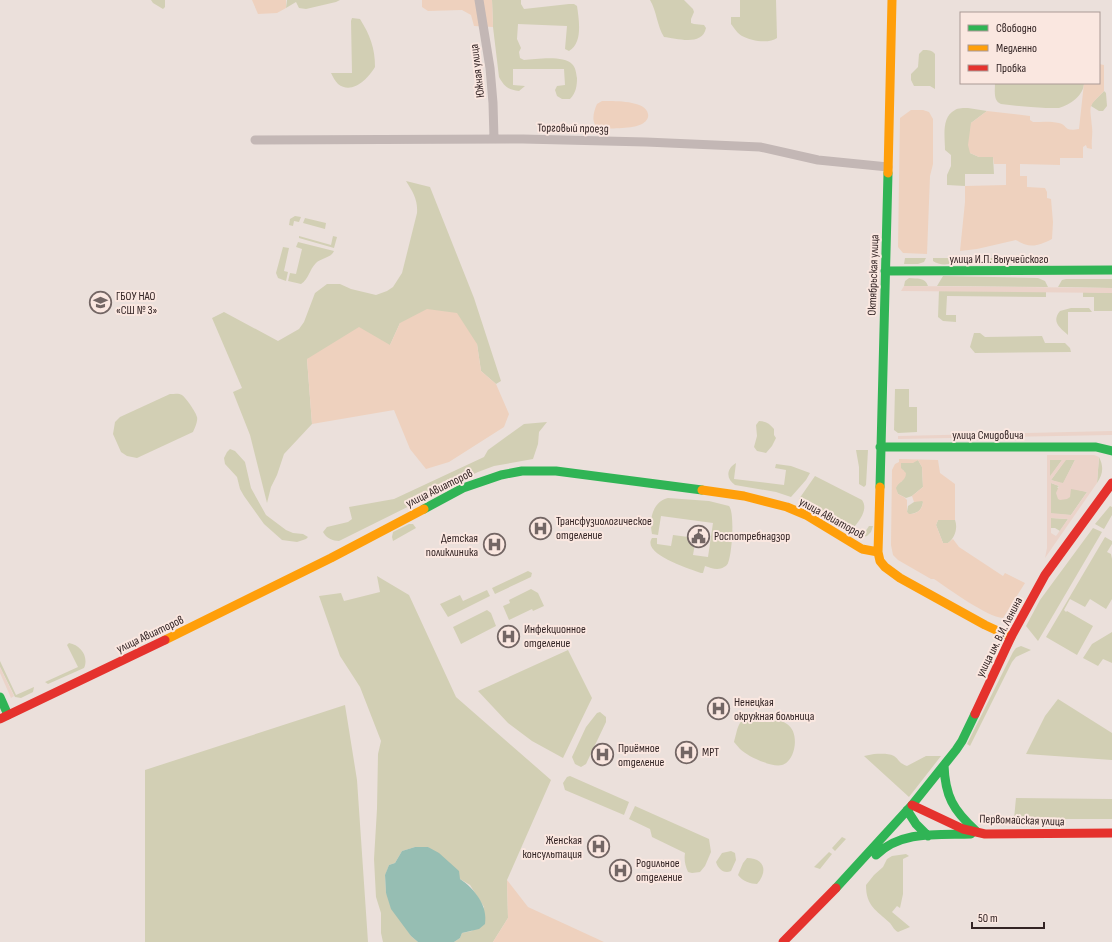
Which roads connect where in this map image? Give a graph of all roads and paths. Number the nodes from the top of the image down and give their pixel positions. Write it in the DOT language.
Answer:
graph roads {
  1 [pos="480,0"];
  2 [pos="892,0"];
  3 [pos="494,139"];
  4 [pos="255,140"];
  5 [pos="888,167"];
  6 [pos="1112,270"];
  7 [pos="885,271"];
  8 [pos="880,447"];
  9 [pos="1112,451"];
  10 [pos="1112,483"];
  11 [pos="878,552"];
  12 [pos="1011,637"];
  13 [pos="0,696"];
  14 [pos="4,717"];
  15 [pos="944,765"];
  16 [pos="910,808"];
  17 [pos="981,833"];
  18 [pos="1112,834"];
  19 [pos="928,836"];
  20 [pos="836,888"];
  21 [pos="783,942"];
  1 -- 3 [label="street, Южная улица"];
  2 -- 5 [label="main road, Октябрьская улица"];
  3 -- 4 [label="street, Торговый проезд"];
  3 -- 5 [label="street, Торговый проезд"];
  5 -- 7 [label="main road, Октябрьская улица"];
  6 -- 7 [label="main road, улица И.П. Выучейского"];
  7 -- 8 [label="main road, Октябрьская улица"];
  8 -- 9 [label="main road, улица Смидовича"];
  8 -- 11 [label="main road, Октябрьская улица"];
  10 -- 12 [label="main road, улица им. В.И. Ленина"];
  11 -- 12 [label="main road"];
  11 -- 14 [label="main road, улица Авиаторов"];
  12 -- 15 [label="main road, улица им. В.И. Ленина"];
  13 -- 14 [label="main road"];
  15 -- 16 [label="main road, улица им. В.И. Ленина"];
  15 -- 17 [label="main road"];
  16 -- 17 [label="main road, Первомайская улица"];
  16 -- 19 [label="main road"];
  16 -- 20 [label="main road, улица им. В.И. Ленина"];
  17 -- 18 [label="main road, Первомайская улица"];
  17 -- 19 [label="main road"];
  19 -- 20 [label="main road"];
  20 -- 21 [label="main road"];
}
